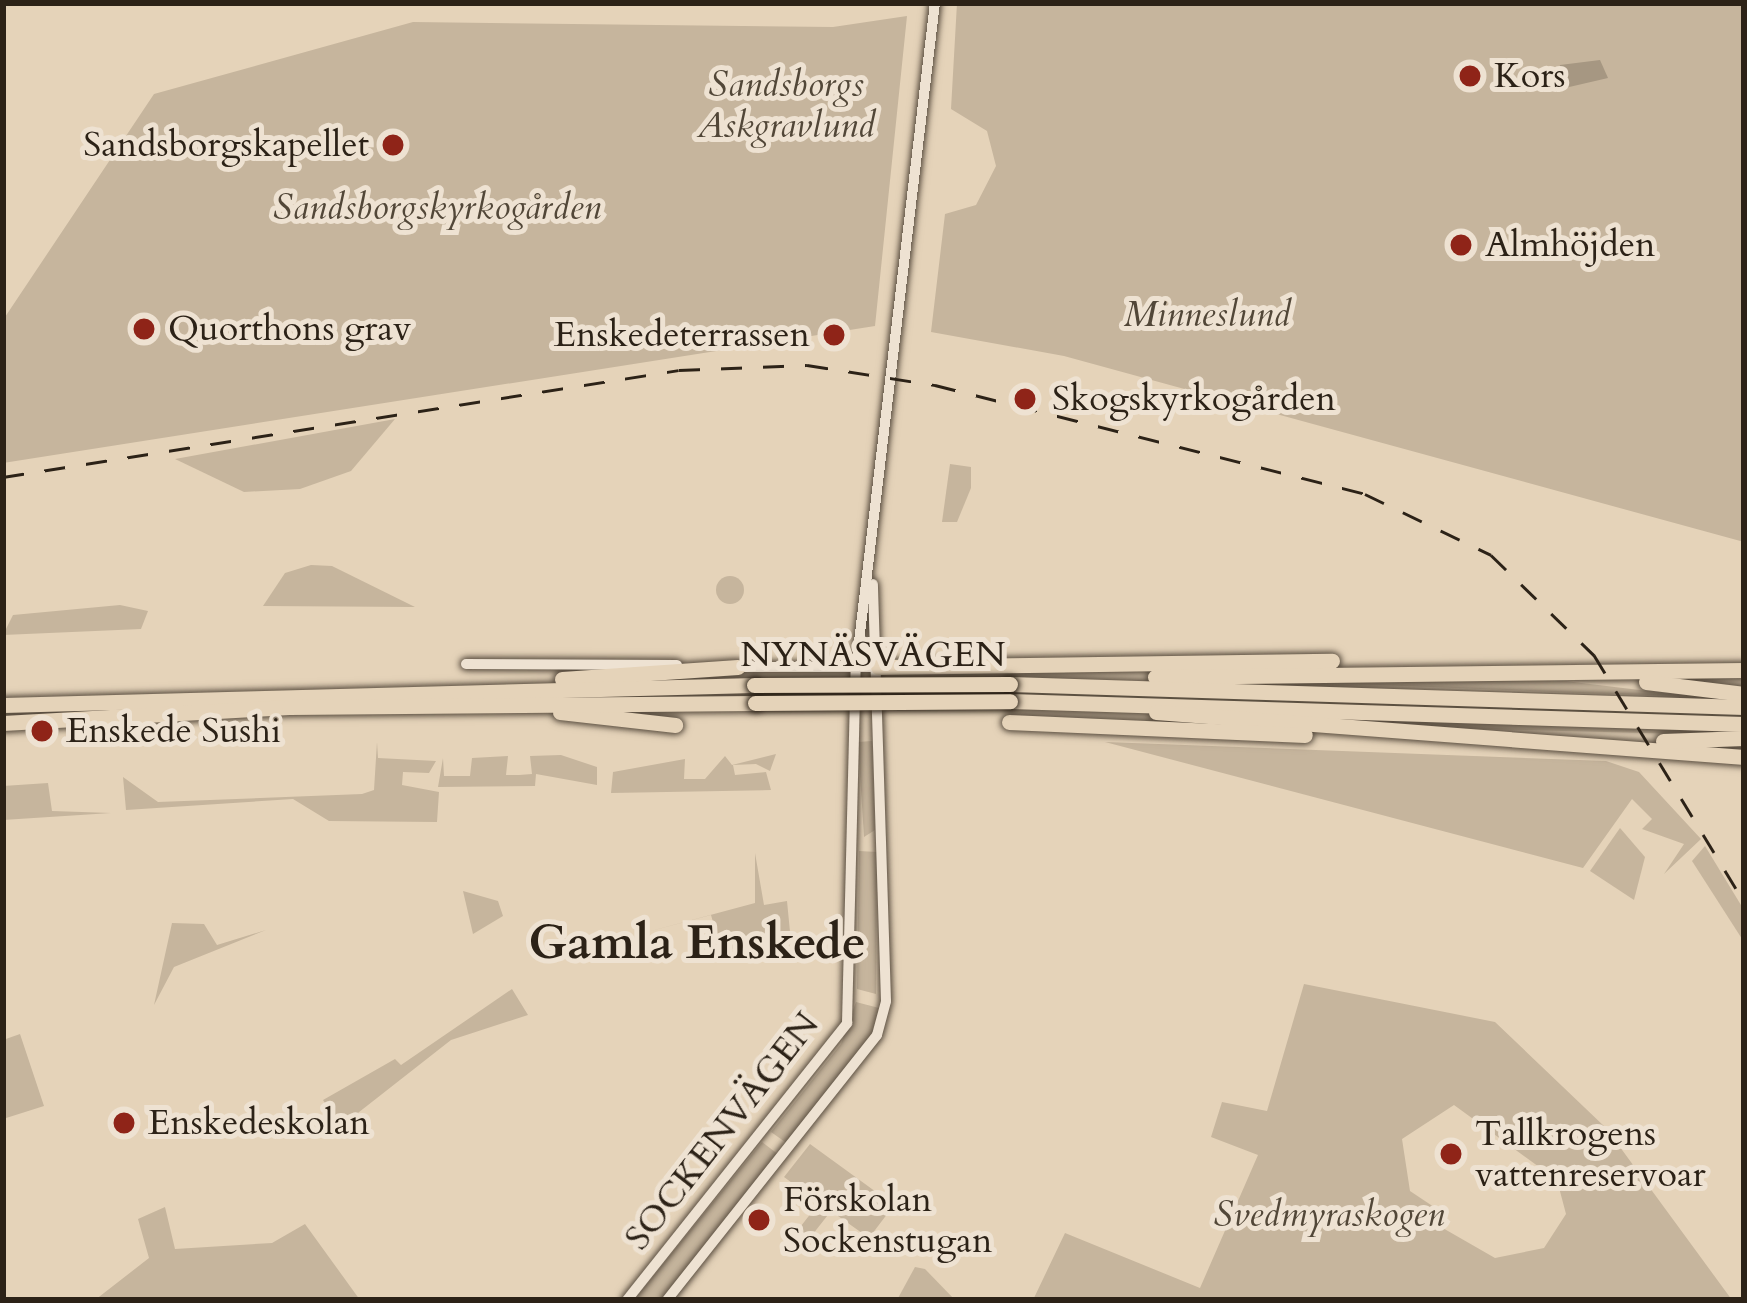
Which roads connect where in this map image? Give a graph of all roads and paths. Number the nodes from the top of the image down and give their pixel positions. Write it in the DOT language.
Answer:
graph roads {
  1 [pos="935,3"];
  2 [pos="872,562"];
  3 [pos="466,664"];
  4 [pos="738,667"];
  5 [pos="856,667"];
  6 [pos="878,667"];
  7 [pos="1418,670"];
  8 [pos="1744,670"];
  9 [pos="1586,676"];
  10 [pos="1092,684"];
  11 [pos="456,689"];
  12 [pos="1010,692"];
  13 [pos="1744,694"];
  14 [pos="1100,702"];
  15 [pos="491,704"];
  16 [pos="3,705"];
  17 [pos="1744,707"];
  18 [pos="1009,722"];
  19 [pos="3,723"];
  20 [pos="1744,724"];
  21 [pos="675,725"];
  22 [pos="1376,733"];
  23 [pos="1744,738"];
  24 [pos="1600,744"];
  25 [pos="1744,757"];
  26 [pos="627,1300"];
  27 [pos="668,1300"];
  1 -- 2 [label="street, SOCKENVÄGEN"];
  2 -- 5 [label="street, SOCKENVÄGEN"];
  2 -- 6 [label="street, SOCKENVÄGEN"];
  3 -- 4 [label="street, NYNÄSVÄGEN"];
  4 -- 5 [label="street, NYNÄSVÄGEN"];
  4 -- 11 [label="highway"];
  5 -- 6 [label="street, NYNÄSVÄGEN"];
  5 -- 26 [label="street, SOCKENVÄGEN"];
  6 -- 7 [label="highway"];
  6 -- 27 [label="street, SOCKENVÄGEN"];
  7 -- 9 [label="highway"];
  7 -- 10 [label="highway"];
  8 -- 9 [label="highway"];
  9 -- 13 [label="highway"];
  10 -- 12 [label="highway, NYNÄSVÄGEN"];
  10 -- 17 [label="highway, NYNÄSVÄGEN"];
  11 -- 12 [label="highway, NYNÄSVÄGEN, bridge"];
  11 -- 16 [label="highway, NYNÄSVÄGEN"];
  12 -- 14 [label="highway, NYNÄSVÄGEN"];
  12 -- 15 [label="highway, NYNÄSVÄGEN, bridge"];
  14 -- 20 [label="highway, NYNÄSVÄGEN"];
  14 -- 22 [label="highway"];
  15 -- 19 [label="highway, NYNÄSVÄGEN"];
  15 -- 21 [label="highway"];
  18 -- 22 [label="highway"];
  22 -- 24 [label="highway"];
  23 -- 24 [label="highway"];
  24 -- 25 [label="highway"];
}
